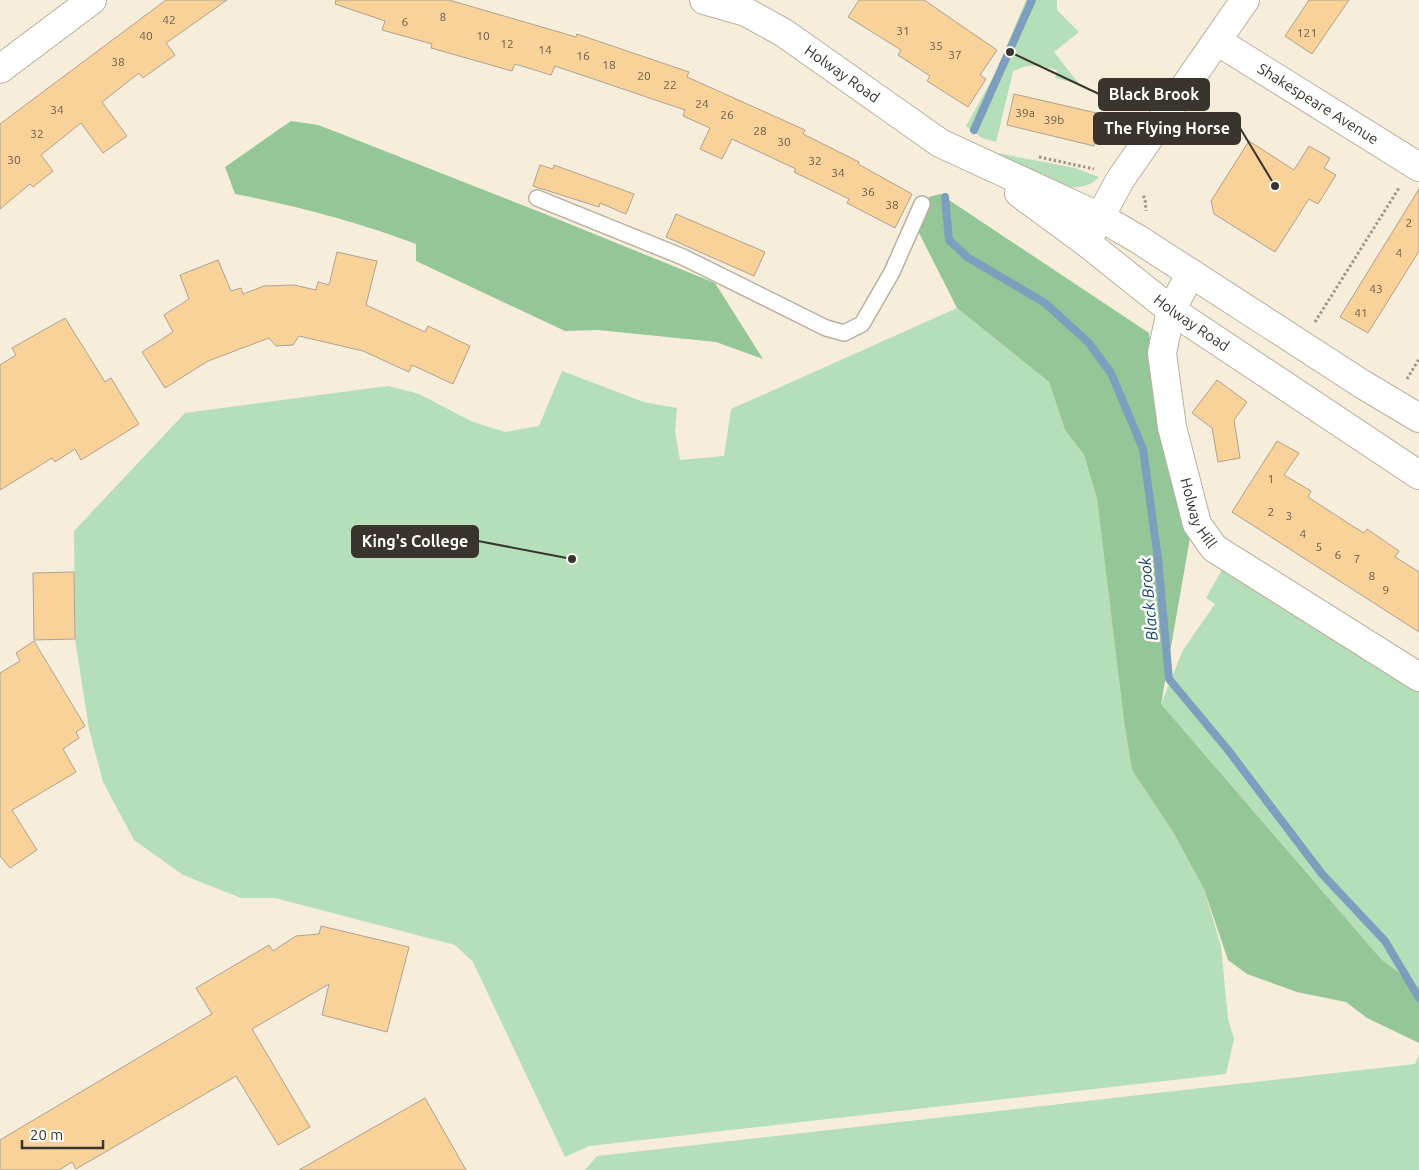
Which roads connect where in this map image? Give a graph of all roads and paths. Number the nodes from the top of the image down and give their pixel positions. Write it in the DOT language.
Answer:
graph roads {
  1 [pos="92,0"];
  2 [pos="704,0"];
  3 [pos="1245,0"];
  4 [pos="1217,42"];
  5 [pos="0,69"];
  6 [pos="973,160"];
  7 [pos="1417,165"];
  8 [pos="537,198"];
  9 [pos="922,204"];
  10 [pos="1100,217"];
  11 [pos="1087,242"];
  12 [pos="1191,273"];
  13 [pos="1171,310"];
  14 [pos="1314,322"];
  15 [pos="1419,359"];
  16 [pos="1406,379"];
  17 [pos="1419,418"];
  18 [pos="1419,475"];
  19 [pos="1419,676"];
  1 -- 5 [label="street"];
  2 -- 6 [label="street, Holway Road"];
  3 -- 4 [label="street"];
  4 -- 7 [label="street, Shakespeare Avenue"];
  4 -- 10 [label="street"];
  6 -- 10 [label="street, Holway Road"];
  6 -- 11 [label="street, Holway Road"];
  7 -- 14 [label="path"];
  8 -- 9 [label="lane"];
  10 -- 11 [label="street"];
  10 -- 12 [label="street, Holway Road"];
  11 -- 13 [label="street, Holway Road"];
  12 -- 13 [label="street, Holway Hill"];
  12 -- 17 [label="street, Holway Road"];
  13 -- 18 [label="street, Holway Road"];
  13 -- 19 [label="street, Holway Hill"];
  15 -- 16 [label="path"];
}
